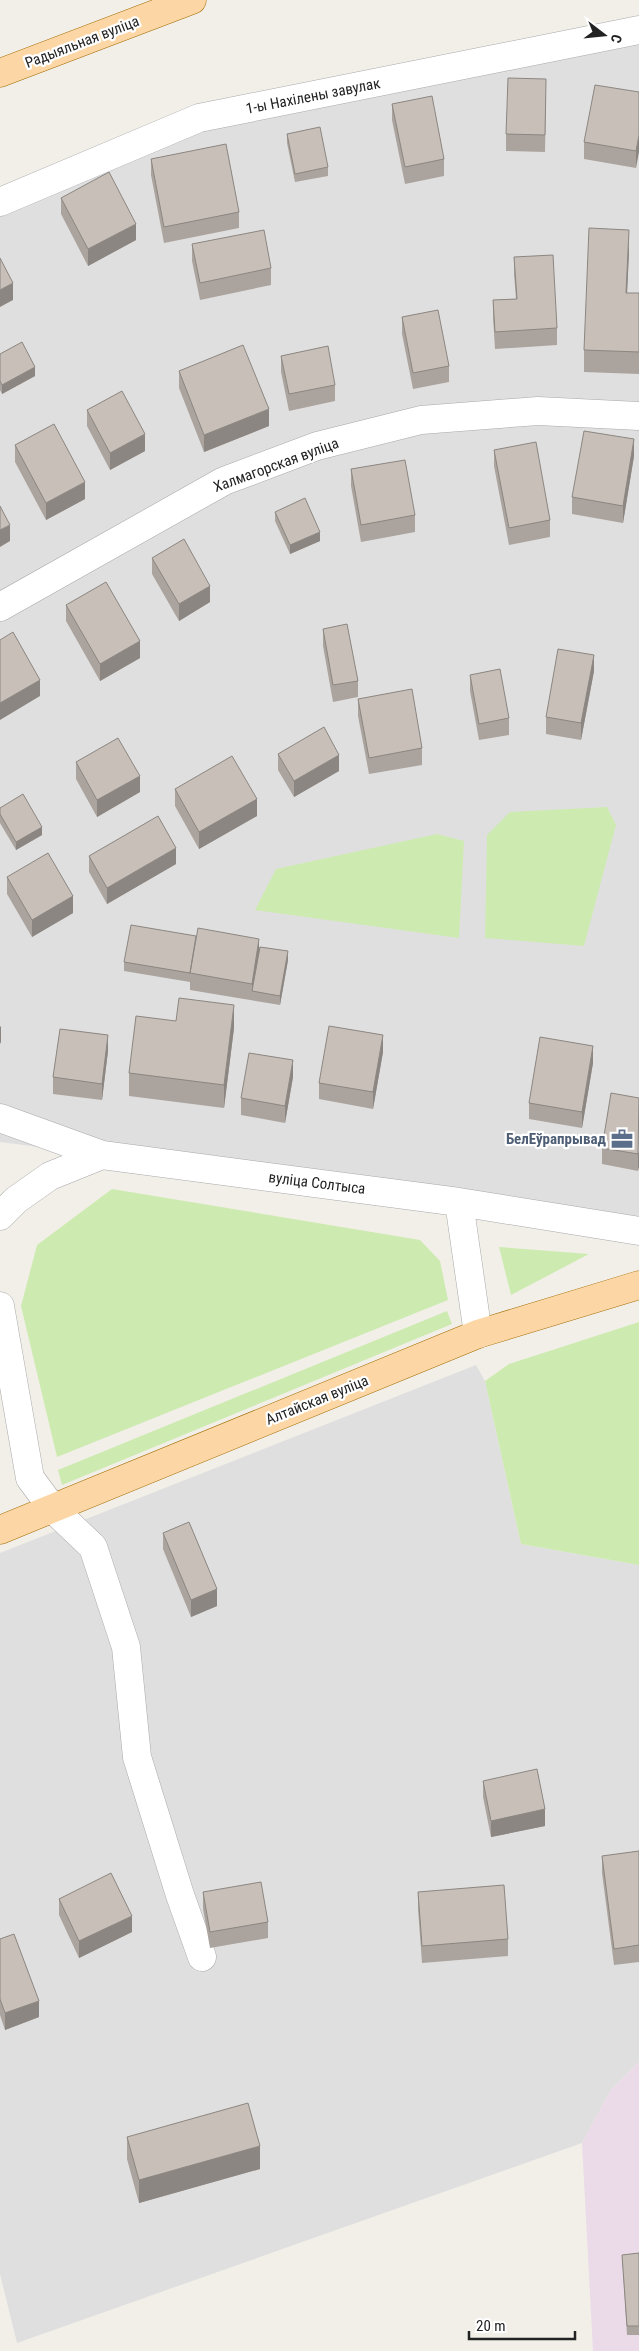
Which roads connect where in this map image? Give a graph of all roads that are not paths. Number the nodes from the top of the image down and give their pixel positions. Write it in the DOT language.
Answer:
graph roads {
  1 [pos="192,0"];
  2 [pos="639,30"];
  3 [pos="0,73"];
  4 [pos="0,202"];
  5 [pos="639,416"];
  6 [pos="0,607"];
  7 [pos="0,1118"];
  8 [pos="102,1155"];
  9 [pos="459,1202"];
  10 [pos="0,1216"];
  11 [pos="639,1231"];
  12 [pos="639,1285"];
  13 [pos="0,1306"];
  14 [pos="478,1334"];
  15 [pos="53,1509"];
  16 [pos="0,1530"];
  17 [pos="202,1957"];
  1 -- 3 [label="main road, Радыяльная вуліца"];
  2 -- 4 [label="street, 1-ы Нахілены завулак"];
  5 -- 6 [label="street, Халмагорская вуліца"];
  7 -- 8 [label="street, вуліца Солтыса"];
  8 -- 9 [label="street, вуліца Солтыса"];
  8 -- 10 [label="street"];
  9 -- 11 [label="street, вуліца Солтыса"];
  9 -- 14 [label="street"];
  12 -- 14 [label="main road, Алтайская вуліца"];
  13 -- 15 [label="street"];
  14 -- 15 [label="main road, Алтайская вуліца"];
  15 -- 16 [label="main road, Алтайская вуліца"];
  15 -- 17 [label="street"];
}
